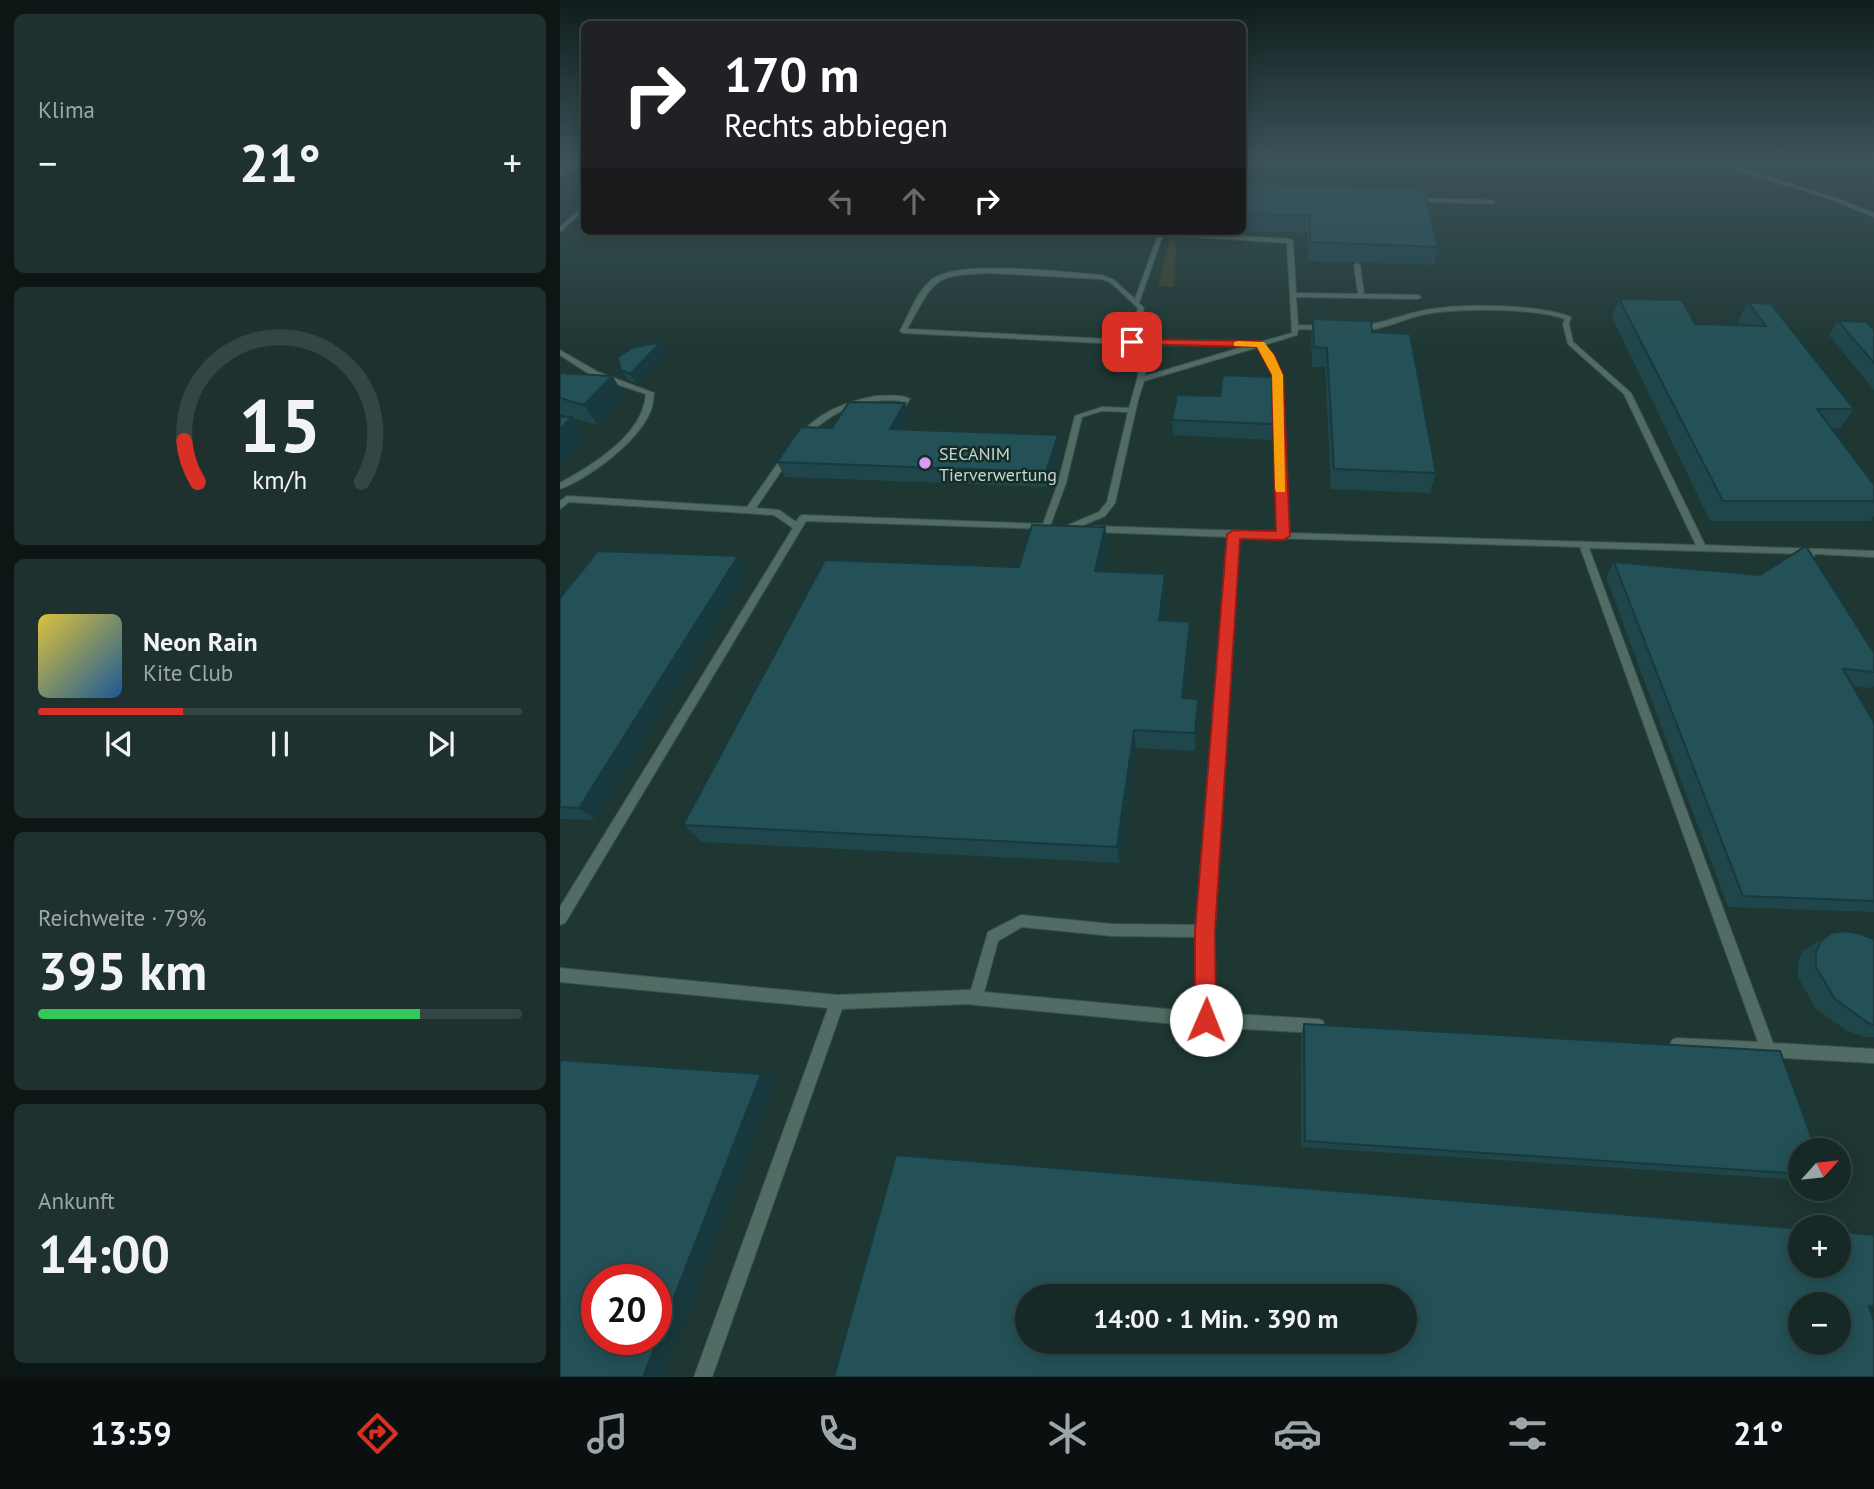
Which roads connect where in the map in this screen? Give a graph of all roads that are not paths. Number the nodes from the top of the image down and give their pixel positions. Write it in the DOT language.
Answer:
graph roads {
  1 [pos="1160,235"];
  2 [pos="1220,235"];
  3 [pos="1357,265"];
  4 [pos="1293,295"];
  5 [pos="1362,296"];
  6 [pos="1418,297"];
  7 [pos="1136,304"];
  8 [pos="1295,327"];
  9 [pos="1333,328"];
  10 [pos="1346,328"];
  11 [pos="1132,342"];
  12 [pos="1146,343"];
  13 [pos="1260,344"];
  14 [pos="560,352"];
  15 [pos="1141,380"];
  16 [pos="1132,410"];
  17 [pos="896,414"];
  18 [pos="560,486"];
  19 [pos="562,502"];
  20 [pos="750,510"];
  21 [pos="798,527"];
  22 [pos="1046,527"];
  23 [pos="1069,528"];
  24 [pos="1234,534"];
  25 [pos="1283,536"];
  26 [pos="1584,545"];
  27 [pos="1702,548"];
  28 [pos="1808,551"];
  29 [pos="1874,554"];
  30 [pos="1815,563"];
  31 [pos="560,919"];
  32 [pos="1205,931"];
  33 [pos="560,975"];
  34 [pos="965,997"];
  35 [pos="837,1002"];
  36 [pos="1206,1020"];
  37 [pos="1329,1027"];
  38 [pos="1659,1044"];
  39 [pos="1769,1050"];
  40 [pos="1874,1056"];
  41 [pos="703,1377"];
  1 -- 7 [label="lane"];
  2 -- 4 [label="lane"];
  3 -- 5 [label="lane"];
  4 -- 5 [label="lane"];
  4 -- 8 [label="lane"];
  5 -- 6 [label="lane"];
  7 -- 11 [label="lane"];
  7 -- 11 [label="lane"];
  8 -- 9 [label="lane"];
  8 -- 13 [label="lane"];
  10 -- 27 [label="lane"];
  11 -- 12 [label="lane"];
  12 -- 13 [label="lane"];
  12 -- 15 [label="lane"];
  13 -- 15 [label="lane"];
  13 -- 25 [label="lane"];
  14 -- 18 [label="lane"];
  15 -- 16 [label="lane"];
  16 -- 22 [label="lane"];
  16 -- 23 [label="lane"];
  17 -- 20 [label="lane"];
  19 -- 20 [label="lane"];
  20 -- 21 [label="lane"];
  21 -- 22 [label="lane"];
  21 -- 31 [label="lane"];
  22 -- 23 [label="lane"];
  23 -- 24 [label="lane"];
  24 -- 25 [label="lane"];
  24 -- 32 [label="lane"];
  25 -- 26 [label="lane"];
  26 -- 27 [label="lane"];
  26 -- 39 [label="lane"];
  27 -- 28 [label="lane"];
  28 -- 29 [label="lane"];
  28 -- 30 [label="lane"];
  32 -- 34 [label="lane"];
  32 -- 36 [label="lane"];
  33 -- 35 [label="lane"];
  34 -- 35 [label="lane"];
  34 -- 36 [label="lane"];
  35 -- 41 [label="lane"];
  36 -- 37 [label="lane"];
  38 -- 39 [label="lane"];
  39 -- 40 [label="lane"];
}
